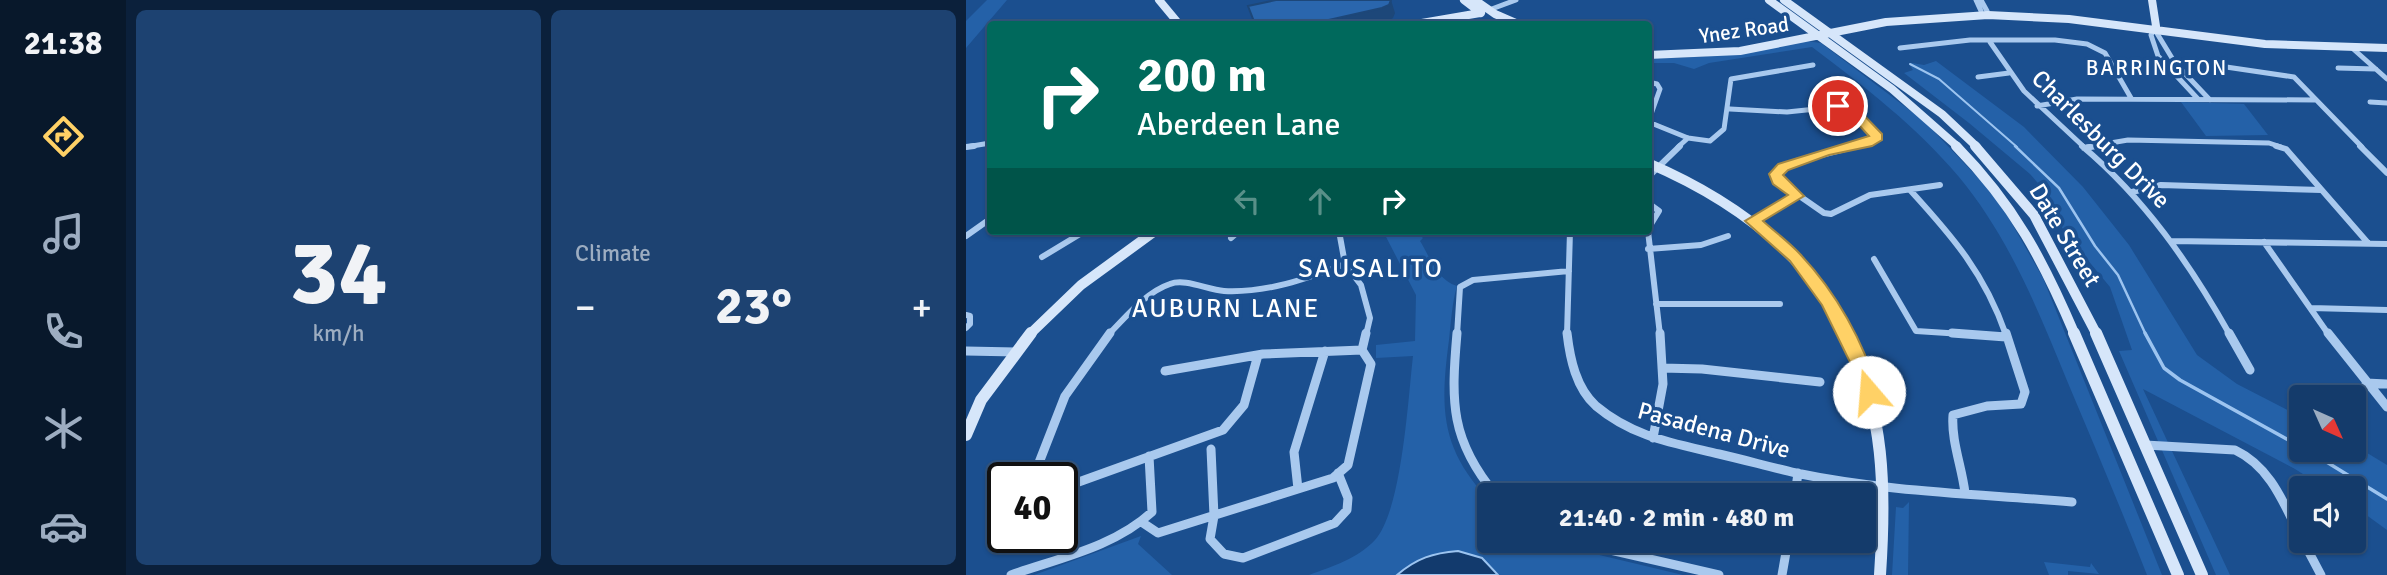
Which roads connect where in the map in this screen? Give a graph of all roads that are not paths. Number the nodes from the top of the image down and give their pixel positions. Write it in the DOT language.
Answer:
graph roads {
  1 [pos="1159,0"];
  2 [pos="1464,0"];
  3 [pos="1475,0"];
  4 [pos="1516,0"];
  5 [pos="1769,0"];
  6 [pos="1784,0"];
  7 [pos="1976,0"];
  8 [pos="1981,0"];
  9 [pos="2152,0"];
  10 [pos="1485,11"];
  11 [pos="1984,11"];
  12 [pos="1941,17"];
  13 [pos="1176,21"];
  14 [pos="1432,21"];
  15 [pos="1451,21"];
  16 [pos="1498,21"];
  17 [pos="1510,21"];
  18 [pos="2155,28"];
  19 [pos="1821,32"];
  20 [pos="1990,42"];
  21 [pos="2301,43"];
  22 [pos="2387,46"];
  23 [pos="2351,47"];
  24 [pos="1900,48"];
  25 [pos="1652,49"];
  26 [pos="1652,55"];
  27 [pos="2199,63"];
  28 [pos="1813,65"];
  29 [pos="2338,68"];
  30 [pos="2376,69"];
  31 [pos="2009,73"];
  32 [pos="1979,76"];
  33 [pos="2387,79"];
  34 [pos="1652,83"];
  35 [pos="2131,98"];
  36 [pos="2198,99"];
  37 [pos="2210,100"];
  38 [pos="2316,100"];
  39 [pos="2370,102"];
  40 [pos="2387,103"];
  41 [pos="2037,106"];
  42 [pos="1730,108"];
  43 [pos="1652,111"];
  44 [pos="1652,123"];
  45 [pos="1688,138"];
  46 [pos="987,144"];
  47 [pos="966,147"];
  48 [pos="2084,148"];
  49 [pos="1653,165"];
  50 [pos="2387,173"];
  51 [pos="1940,185"];
  52 [pos="1910,190"];
  53 [pos="2321,190"];
  54 [pos="2132,192"];
  55 [pos="1797,196"];
  56 [pos="1652,206"];
  57 [pos="987,221"];
  58 [pos="1753,221"];
  59 [pos="1652,223"];
  60 [pos="1078,235"];
  61 [pos="1149,235"];
  62 [pos="1235,235"];
  63 [pos="1340,235"];
  64 [pos="1570,235"];
  65 [pos="1648,235"];
  66 [pos="966,236"];
  67 [pos="1728,236"];
  68 [pos="1231,238"];
  69 [pos="2171,241"];
  70 [pos="2264,242"];
  71 [pos="2368,243"];
  72 [pos="2387,244"];
  73 [pos="1648,249"];
  74 [pos="1042,257"];
  75 [pos="1874,259"];
  76 [pos="1345,264"];
  77 [pos="1569,271"];
  78 [pos="1656,304"];
  79 [pos="1780,304"];
  80 [pos="2311,308"];
  81 [pos="2387,310"];
  82 [pos="968,316"];
  83 [pos="966,328"];
  84 [pos="2006,337"];
  85 [pos="1362,350"];
  86 [pos="966,351"];
  87 [pos="1325,351"];
  88 [pos="1016,352"];
  89 [pos="1258,355"];
  90 [pos="1662,368"];
  91 [pos="2250,370"];
  92 [pos="1165,371"];
  93 [pos="1820,382"];
  94 [pos="2366,383"];
  95 [pos="2387,384"];
  96 [pos="2387,407"];
  97 [pos="966,435"];
  98 [pos="1653,438"];
  99 [pos="2146,445"];
  100 [pos="1211,449"];
  101 [pos="1149,456"];
  102 [pos="1039,462"];
  103 [pos="1798,472"];
  104 [pos="1338,473"];
  105 [pos="1078,482"];
  106 [pos="1486,483"];
  107 [pos="1797,483"];
  108 [pos="1884,486"];
  109 [pos="1298,489"];
  110 [pos="1965,493"];
  111 [pos="2072,502"];
  112 [pos="1214,516"];
  113 [pos="2289,516"];
  114 [pos="1143,523"];
  115 [pos="1623,553"];
  116 [pos="1786,553"];
  117 [pos="2309,553"];
  118 [pos="1012,575"];
  119 [pos="1719,575"];
  120 [pos="1782,575"];
  121 [pos="1880,575"];
  122 [pos="2178,575"];
  123 [pos="2202,575"];
  124 [pos="2321,575"];
  1 -- 13 [label="main road"];
  2 -- 10 [label="main road"];
  3 -- 10 [label="main road"];
  4 -- 10 [label="street"];
  5 -- 19 [label="main road, Date Street"];
  6 -- 19 [label="main road, Date Street"];
  7 -- 11 [label="street"];
  8 -- 11 [label="street"];
  9 -- 18 [label="main road"];
  10 -- 14 [label="main road"];
  10 -- 15 [label="main road"];
  10 -- 16 [label="main road"];
  10 -- 17 [label="main road"];
  11 -- 12 [label="main road"];
  11 -- 18 [label="main road, Ynez Road"];
  11 -- 19 [label="main road, Ynez Road"];
  12 -- 18 [label="main road, Ynez Road"];
  12 -- 19 [label="main road, Ynez Road"];
  18 -- 21 [label="main road, Ynez Road"];
  18 -- 36 [label="street"];
  18 -- 37 [label="street"];
  19 -- 25 [label="main road, Ynez Road"];
  19 -- 26 [label="main road, Ynez Road"];
  19 -- 99 [label="main road, Date Street"];
  19 -- 122 [label="main road, Date Street"];
  20 -- 24 [label="street"];
  20 -- 31 [label="street, Charlesburg Drive"];
  20 -- 35 [label="street"];
  21 -- 22 [label="main road"];
  21 -- 23 [label="main road"];
  22 -- 23 [label="main road"];
  23 -- 30 [label="street"];
  27 -- 38 [label="street"];
  28 -- 42 [label="street"];
  29 -- 30 [label="street"];
  30 -- 33 [label="street"];
  31 -- 32 [label="street"];
  31 -- 41 [label="street, Charlesburg Drive"];
  34 -- 43 [label="street"];
  35 -- 36 [label="street"];
  35 -- 41 [label="street"];
  36 -- 37 [label="street"];
  37 -- 38 [label="street"];
  38 -- 50 [label="street"];
  39 -- 40 [label="street"];
  41 -- 48 [label="street, Charlesburg Drive"];
  42 -- 45 [label="street"];
  42 -- 55 [label="street"];
  44 -- 45 [label="street"];
  45 -- 49 [label="street"];
  46 -- 47 [label="street"];
  48 -- 53 [label="street"];
  48 -- 54 [label="street, Charlesburg Drive"];
  49 -- 58 [label="main road"];
  51 -- 52 [label="street"];
  52 -- 55 [label="street"];
  52 -- 84 [label="street"];
  53 -- 54 [label="street"];
  53 -- 71 [label="street"];
  54 -- 69 [label="street, Charlesburg Drive"];
  55 -- 58 [label="street"];
  56 -- 59 [label="street"];
  57 -- 66 [label="street"];
  58 -- 108 [label="main road"];
  60 -- 74 [label="street"];
  61 -- 88 [label="main road"];
  62 -- 68 [label="street"];
  63 -- 76 [label="street"];
  64 -- 77 [label="street, Pasadena Drive"];
  65 -- 73 [label="street"];
  67 -- 73 [label="street"];
  69 -- 70 [label="street"];
  69 -- 91 [label="street, Charlesburg Drive"];
  70 -- 71 [label="street"];
  70 -- 80 [label="street"];
  71 -- 72 [label="street"];
  73 -- 78 [label="street"];
  75 -- 84 [label="street"];
  76 -- 85 [label="street"];
  76 -- 102 [label="street"];
  77 -- 98 [label="street, Pasadena Drive"];
  77 -- 106 [label="street"];
  78 -- 79 [label="street"];
  78 -- 90 [label="street"];
  80 -- 81 [label="street"];
  80 -- 94 [label="street"];
  82 -- 83 [label="street"];
  84 -- 110 [label="street"];
  85 -- 87 [label="street"];
  85 -- 104 [label="street"];
  86 -- 88 [label="street"];
  87 -- 89 [label="street"];
  87 -- 109 [label="street"];
  88 -- 97 [label="main road"];
  89 -- 92 [label="street"];
  89 -- 101 [label="street"];
  90 -- 93 [label="street"];
  90 -- 98 [label="street"];
  94 -- 95 [label="street"];
  94 -- 96 [label="street"];
  98 -- 103 [label="street, Pasadena Drive"];
  99 -- 113 [label="street"];
  99 -- 123 [label="main road, Date Street"];
  100 -- 112 [label="street"];
  101 -- 105 [label="street"];
  101 -- 114 [label="street"];
  103 -- 107 [label="street"];
  103 -- 108 [label="street, Pasadena Drive"];
  104 -- 109 [label="street"];
  104 -- 112 [label="street"];
  108 -- 110 [label="street, Pasadena Drive"];
  108 -- 121 [label="main road"];
  109 -- 112 [label="street"];
  110 -- 111 [label="street, Pasadena Drive"];
  112 -- 114 [label="street"];
  114 -- 118 [label="street"];
  115 -- 119 [label="street"];
  116 -- 120 [label="street"];
  117 -- 124 [label="street"];
}
